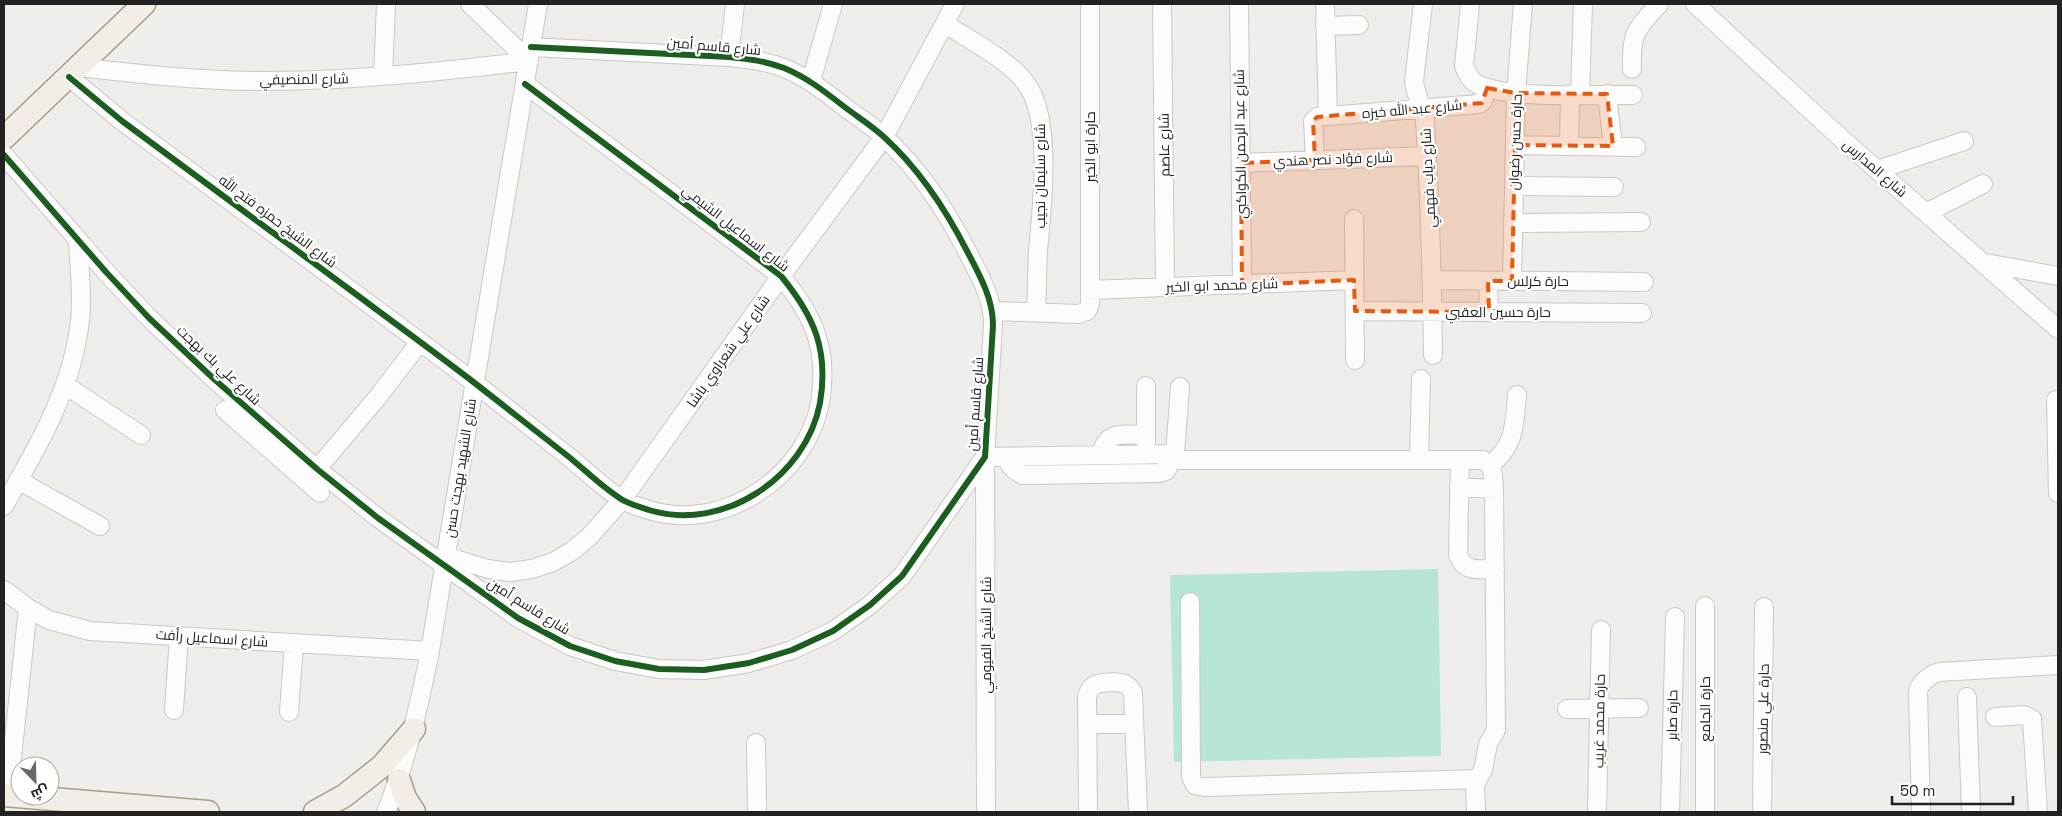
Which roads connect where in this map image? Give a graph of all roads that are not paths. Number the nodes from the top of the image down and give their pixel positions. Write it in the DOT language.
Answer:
graph roads {
  1 [pos="144,4"];
  2 [pos="386,4"];
  3 [pos="470,4"];
  4 [pos="538,4"];
  5 [pos="735,4"];
  6 [pos="833,4"];
  7 [pos="955,4"];
  8 [pos="1090,4"];
  9 [pos="1162,4"];
  10 [pos="1239,4"];
  11 [pos="1325,4"];
  12 [pos="1423,4"];
  13 [pos="1470,4"];
  14 [pos="1523,4"];
  15 [pos="1583,4"];
  16 [pos="1659,4"];
  17 [pos="1695,4"];
  18 [pos="945,24"];
  19 [pos="1359,24"];
  20 [pos="1325,26"];
  21 [pos="530,54"];
  22 [pos="729,56"];
  23 [pos="1632,69"];
  24 [pos="74,72"];
  25 [pos="383,76"];
  26 [pos="811,81"];
  27 [pos="525,84"];
  28 [pos="1479,84"];
  29 [pos="1516,93"];
  30 [pos="1575,94"];
  31 [pos="1607,94"];
  32 [pos="1633,95"];
  33 [pos="1422,109"];
  34 [pos="1328,116"];
  35 [pos="884,137"];
  36 [pos="4,138"];
  37 [pos="1964,141"];
  38 [pos="1515,145"];
  39 [pos="1569,146"];
  40 [pos="1613,146"];
  41 [pos="1636,146"];
  42 [pos="4,155"];
  43 [pos="1426,156"];
  44 [pos="1315,160"];
  45 [pos="1241,163"];
  46 [pos="1877,170"];
  47 [pos="1984,184"];
  48 [pos="1514,186"];
  49 [pos="1614,187"];
  50 [pos="1926,213"];
  51 [pos="1354,219"];
  52 [pos="1640,222"];
  53 [pos="1513,223"];
  54 [pos="78,240"];
  55 [pos="1984,263"];
  56 [pos="781,276"];
  57 [pos="2058,276"];
  58 [pos="1354,280"];
  59 [pos="1432,280"];
  60 [pos="1488,280"];
  61 [pos="1512,281"];
  62 [pos="1644,282"];
  63 [pos="1242,285"];
  64 [pos="1165,287"];
  65 [pos="1090,290"];
  66 [pos="993,311"];
  67 [pos="1355,311"];
  68 [pos="1036,312"];
  69 [pos="1432,312"];
  70 [pos="1489,312"];
  71 [pos="1642,313"];
  72 [pos="2058,329"];
  73 [pos="420,342"];
  74 [pos="1433,354"];
  75 [pos="1355,360"];
  76 [pos="1421,379"];
  77 [pos="474,382"];
  78 [pos="65,385"];
  79 [pos="1146,386"];
  80 [pos="1180,387"];
  81 [pos="1517,395"];
  82 [pos="2056,400"];
  83 [pos="225,410"];
  84 [pos="141,435"];
  85 [pos="1146,435"];
  86 [pos="283,451"];
  87 [pos="1101,455"];
  88 [pos="1146,455"];
  89 [pos="985,457"];
  90 [pos="1006,457"];
  91 [pos="1174,457"];
  92 [pos="1419,460"];
  93 [pos="1460,460"];
  94 [pos="1490,465"];
  95 [pos="316,469"];
  96 [pos="18,480"];
  97 [pos="1459,487"];
  98 [pos="1494,489"];
  99 [pos="320,493"];
  100 [pos="2058,493"];
  101 [pos="622,500"];
  102 [pos="4,506"];
  103 [pos="100,526"];
  104 [pos="445,561"];
  105 [pos="1495,569"];
  106 [pos="4,590"];
  107 [pos="1190,602"];
  108 [pos="1705,606"];
  109 [pos="1764,607"];
  110 [pos="28,608"];
  111 [pos="1675,617"];
  112 [pos="1601,630"];
  113 [pos="179,636"];
  114 [pos="294,644"];
  115 [pos="430,651"];
  116 [pos="2058,665"];
  117 [pos="1967,697"];
  118 [pos="1638,708"];
  119 [pos="1599,709"];
  120 [pos="174,710"];
  121 [pos="1567,710"];
  122 [pos="289,712"];
  123 [pos="1994,717"];
  124 [pos="1088,724"];
  125 [pos="1134,724"];
  126 [pos="414,729"];
  127 [pos="756,743"];
  128 [pos="1477,779"];
  129 [pos="400,780"];
  130 [pos="6,795"];
  131 [pos="208,812"];
  132 [pos="315,812"];
  133 [pos="386,812"];
  134 [pos="414,812"];
  135 [pos="757,812"];
  136 [pos="986,812"];
  137 [pos="1088,812"];
  138 [pos="1138,812"];
  139 [pos="1476,812"];
  140 [pos="1597,812"];
  141 [pos="1670,812"];
  142 [pos="1705,812"];
  143 [pos="1762,812"];
  144 [pos="1921,812"];
  145 [pos="1971,812"];
  146 [pos="2038,812"];
  1 -- 24 [label="main road"];
  2 -- 25 [label="street"];
  3 -- 21 [label="street"];
  4 -- 21 [label="street, شارع الشهيد بهجت حسن"];
  5 -- 22 [label="street"];
  6 -- 26 [label="street"];
  7 -- 18 [label="street, شارع علي شعراوي باشا"];
  8 -- 65 [label="street, حارة ابو الخير"];
  9 -- 64 [label="street, شارع عاصم"];
  10 -- 45 [label="street, شارع عبد الرحمن الكواكبي"];
  11 -- 20 [label="street"];
  12 -- 33 [label="street, شارع دياب فهمي"];
  13 -- 28 [label="street"];
  14 -- 29 [label="street, حارة حسن رضوان"];
  15 -- 30 [label="street"];
  16 -- 23 [label="street"];
  17 -- 46 [label="street, شارع المدارس"];
  18 -- 35 [label="street, شارع علي شعراوي باشا"];
  18 -- 68 [label="street, شارع سليمان نجيب"];
  19 -- 20 [label="street"];
  20 -- 34 [label="street"];
  21 -- 22 [label="street, شارع قاسم أمين"];
  21 -- 25 [label="street, شارع المنصيفي"];
  21 -- 27 [label="street, شارع الشهيد بهجت حسن"];
  22 -- 26 [label="street, شارع قاسم أمين"];
  24 -- 25 [label="street, شارع المنصيفي"];
  24 -- 36 [label="main road"];
  24 -- 73 [label="street, شارع الشيخ حمزه فتح الله"];
  26 -- 35 [label="street, شارع قاسم أمين"];
  27 -- 56 [label="street, شارع اسماعيل الشيمي"];
  27 -- 77 [label="street, شارع الشهيد بهجت حسن"];
  28 -- 29 [label="street"];
  28 -- 33 [label="street, شارع عبد الله خيزه"];
  29 -- 30 [label="street"];
  29 -- 38 [label="street, حارة حسن رضوان"];
  30 -- 31 [label="street"];
  30 -- 39 [label="street"];
  31 -- 32 [label="street"];
  31 -- 40 [label="street"];
  33 -- 34 [label="street, شارع عبد الله خيزه"];
  33 -- 43 [label="street, شارع دياب فهمي"];
  34 -- 44 [label="street"];
  35 -- 56 [label="street, شارع علي شعراوي باشا"];
  35 -- 66 [label="street, شارع قاسم أمين"];
  37 -- 46 [label="street"];
  38 -- 39 [label="street"];
  38 -- 48 [label="street, حارة حسن رضوان"];
  39 -- 40 [label="street"];
  40 -- 41 [label="street"];
  42 -- 54 [label="street, شارع علي بك بهجت"];
  43 -- 44 [label="street, شارع فؤاد نصر هندي"];
  43 -- 59 [label="street, شارع دياب فهمي"];
  44 -- 45 [label="street, شارع فؤاد نصر هندي"];
  45 -- 63 [label="street, شارع عبد الرحمن الكواكبي"];
  46 -- 50 [label="street, شارع المدارس"];
  47 -- 50 [label="street"];
  48 -- 49 [label="street"];
  48 -- 53 [label="street, حارة حسن رضوان"];
  50 -- 55 [label="street, شارع المدارس"];
  51 -- 58 [label="street"];
  52 -- 53 [label="street"];
  53 -- 61 [label="street, حارة حسن رضوان"];
  54 -- 78 [label="street"];
  54 -- 86 [label="street, شارع علي بك بهجت"];
  55 -- 57 [label="street"];
  55 -- 72 [label="street, شارع المدارس"];
  56 -- 101 [label="street, شارع علي شعراوي باشا"];
  56 -- 101 [label="street, شارع اسماعيل الشيمي"];
  58 -- 63 [label="street, شارع محمد ابو الخير"];
  58 -- 67 [label="street"];
  59 -- 60 [label="street, حارة كرلس"];
  59 -- 69 [label="street, شارع دياب فهمي"];
  60 -- 61 [label="street, حارة كرلس"];
  60 -- 70 [label="street"];
  61 -- 62 [label="street, حارة كرلس"];
  63 -- 64 [label="street, شارع محمد ابو الخير"];
  64 -- 65 [label="street, شارع محمد ابو الخير"];
  65 -- 68 [label="street, حارة ابو الخير"];
  66 -- 68 [label="street, حارة ابو الخير"];
  66 -- 89 [label="street, شارع قاسم أمين"];
  67 -- 69 [label="street, حارة حسين العقبي"];
  67 -- 75 [label="street"];
  69 -- 70 [label="street, حارة حسين العقبي"];
  69 -- 74 [label="street, شارع دياب فهمي"];
  70 -- 71 [label="street, حارة حسين العقبي"];
  73 -- 77 [label="street, شارع الشيخ حمزه فتح الله"];
  73 -- 95 [label="street"];
  76 -- 92 [label="street"];
  77 -- 101 [label="street, شارع اسماعيل الشيمي"];
  77 -- 104 [label="street, شارع الشهيد بهجت حسن"];
  78 -- 84 [label="street"];
  78 -- 96 [label="street"];
  79 -- 85 [label="street"];
  80 -- 91 [label="street"];
  81 -- 94 [label="street"];
  82 -- 100 [label="street"];
  83 -- 86 [label="street"];
  85 -- 87 [label="street"];
  85 -- 88 [label="street"];
  86 -- 95 [label="street, شارع علي بك بهجت"];
  86 -- 99 [label="street"];
  87 -- 88 [label="street"];
  87 -- 90 [label="street"];
  88 -- 91 [label="street"];
  89 -- 90 [label="street"];
  89 -- 104 [label="street, شارع قاسم أمين"];
  89 -- 136 [label="street, شارع الشيخ الفيومي"];
  90 -- 91 [label="street"];
  91 -- 92 [label="street"];
  92 -- 93 [label="street"];
  93 -- 94 [label="street"];
  93 -- 97 [label="street"];
  94 -- 98 [label="street"];
  95 -- 104 [label="street, شارع علي بك بهجت"];
  96 -- 102 [label="street"];
  96 -- 103 [label="street"];
  97 -- 98 [label="street"];
  97 -- 105 [label="street"];
  98 -- 105 [label="street"];
  101 -- 104 [label="street, شارع علي شعراوي باشا"];
  104 -- 115 [label="street, شارع الشهيد بهجت حسن"];
  105 -- 128 [label="street"];
  106 -- 110 [label="street, شارع اسماعيل رأفت"];
  107 -- 128 [label="street"];
  108 -- 142 [label="street, حارة الجامع"];
  109 -- 143 [label="street, حارة علي منصور"];
  110 -- 113 [label="street, شارع اسماعيل رأفت"];
  110 -- 130 [label="street"];
  111 -- 141 [label="street, حارة صابر"];
  112 -- 119 [label="street, حارة محمد غريب"];
  113 -- 114 [label="street, شارع اسماعيل رأفت"];
  113 -- 120 [label="street"];
  114 -- 115 [label="street, شارع اسماعيل رأفت"];
  114 -- 122 [label="street"];
  115 -- 126 [label="street, شارع الشهيد بهجت حسن"];
  116 -- 144 [label="street"];
  117 -- 145 [label="street"];
  118 -- 119 [label="street"];
  119 -- 121 [label="street"];
  119 -- 140 [label="street, حارة محمد غريب"];
  123 -- 146 [label="street"];
  124 -- 125 [label="street"];
  124 -- 125 [label="street"];
  124 -- 137 [label="street"];
  125 -- 138 [label="street"];
  126 -- 129 [label="street, شارع الشهيد بهجت حسن"];
  126 -- 132 [label="main road"];
  127 -- 135 [label="street"];
  128 -- 139 [label="street"];
  129 -- 133 [label="street, شارع الشهيد بهجت حسن"];
  129 -- 134 [label="main road"];
  130 -- 131 [label="main road"];
}
